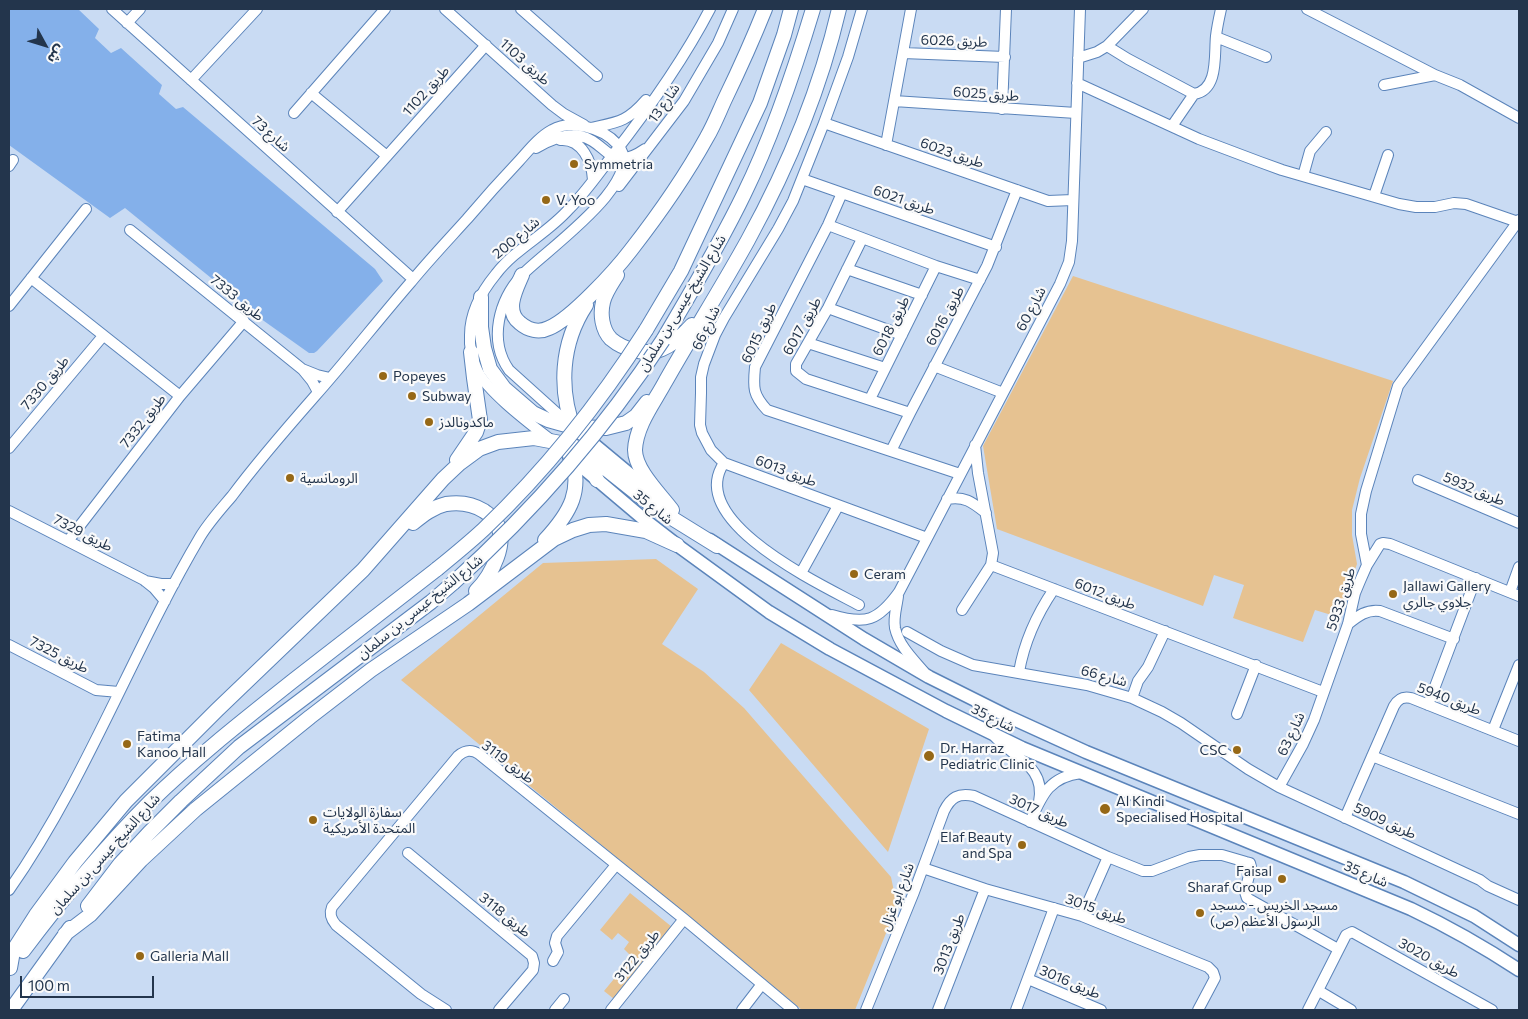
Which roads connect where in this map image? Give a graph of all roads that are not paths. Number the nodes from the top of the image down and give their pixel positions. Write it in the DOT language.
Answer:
graph roads {
  1 [pos="112,9"];
  2 [pos="140,9"];
  3 [pos="257,9"];
  4 [pos="385,9"];
  5 [pos="733,9"];
  6 [pos="765,9"];
  7 [pos="791,9"];
  8 [pos="813,9"];
  9 [pos="839,9"];
  10 [pos="862,9"];
  11 [pos="911,9"];
  12 [pos="1006,9"];
  13 [pos="1080,9"];
  14 [pos="1143,9"];
  15 [pos="1221,9"];
  16 [pos="1307,9"];
  17 [pos="448,10"];
  18 [pos="525,10"];
  19 [pos="708,12"];
  20 [pos="127,23"];
  21 [pos="1216,37"];
  22 [pos="486,45"];
  23 [pos="1107,46"];
  24 [pos="902,53"];
  25 [pos="1005,57"];
  26 [pos="1266,57"];
  27 [pos="1078,58"];
  28 [pos="1435,75"];
  29 [pos="597,76"];
  30 [pos="191,80"];
  31 [pos="1077,84"];
  32 [pos="1384,85"];
  33 [pos="311,93"];
  34 [pos="1194,94"];
  35 [pos="894,101"];
  36 [pos="1002,109"];
  37 [pos="294,113"];
  38 [pos="1076,113"];
  39 [pos="1519,118"];
  40 [pos="824,123"];
  41 [pos="1172,126"];
  42 [pos="591,128"];
  43 [pos="1326,132"];
  44 [pos="552,140"];
  45 [pos="886,144"];
  46 [pos="651,145"];
  47 [pos="620,146"];
  48 [pos="524,155"];
  49 [pos="1388,155"];
  50 [pos="387,156"];
  51 [pos="611,156"];
  52 [pos="624,158"];
  53 [pos="1303,176"];
  54 [pos="802,179"];
  55 [pos="593,180"];
  56 [pos="1017,190"];
  57 [pos="842,193"];
  58 [pos="1374,196"];
  59 [pos="1073,200"];
  60 [pos="601,203"];
  61 [pos="86,208"];
  62 [pos="337,212"];
  63 [pos="1519,221"];
  64 [pos="828,225"];
  65 [pos="130,230"];
  66 [pos="862,239"];
  67 [pos="996,247"];
  68 [pos="630,252"];
  69 [pos="936,266"];
  70 [pos="847,268"];
  71 [pos="522,274"];
  72 [pos="31,278"];
  73 [pos="412,279"];
  74 [pos="980,280"];
  75 [pos="598,288"];
  76 [pos="922,295"];
  77 [pos="481,297"];
  78 [pos="716,297"];
  79 [pos="9,306"];
  80 [pos="828,308"];
  81 [pos="244,321"];
  82 [pos="902,335"];
  83 [pos="103,336"];
  84 [pos="808,344"];
  85 [pos="472,352"];
  86 [pos="677,359"];
  87 [pos="934,366"];
  88 [pos="885,368"];
  89 [pos="302,369"];
  90 [pos="330,378"];
  91 [pos="318,392"];
  92 [pos="1003,393"];
  93 [pos="180,396"];
  94 [pos="870,399"];
  95 [pos="910,413"];
  96 [pos="556,417"];
  97 [pos="572,427"];
  98 [pos="552,441"];
  99 [pos="566,444"];
  100 [pos="975,445"];
  101 [pos="9,448"];
  102 [pos="891,451"];
  103 [pos="577,454"];
  104 [pos="724,463"];
  105 [pos="960,474"];
  106 [pos="443,479"];
  107 [pos="598,480"];
  108 [pos="1418,480"];
  109 [pos="947,499"];
  110 [pos="838,506"];
  111 [pos="672,510"];
  112 [pos="9,511"];
  113 [pos="986,513"];
  114 [pos="1519,523"];
  115 [pos="927,538"];
  116 [pos="68,541"];
  117 [pos="388,542"];
  118 [pos="677,545"];
  119 [pos="717,546"];
  120 [pos="529,557"];
  121 [pos="991,565"];
  122 [pos="1367,565"];
  123 [pos="1519,567"];
  124 [pos="801,574"];
  125 [pos="1476,578"];
  126 [pos="144,580"];
  127 [pos="174,584"];
  128 [pos="1054,589"];
  129 [pos="899,592"];
  130 [pos="1514,594"];
  131 [pos="165,601"];
  132 [pos="859,605"];
  133 [pos="962,610"];
  134 [pos="822,612"];
  135 [pos="1348,624"];
  136 [pos="436,626"];
  137 [pos="1165,631"];
  138 [pos="907,632"];
  139 [pos="1454,639"];
  140 [pos="9,645"];
  141 [pos="1256,666"];
  142 [pos="1519,666"];
  143 [pos="1019,672"];
  144 [pos="929,677"];
  145 [pos="96,690"];
  146 [pos="119,692"];
  147 [pos="1323,692"];
  148 [pos="1132,698"];
  149 [pos="1428,705"];
  150 [pos="112,707"];
  151 [pos="1237,714"];
  152 [pos="1493,730"];
  153 [pos="995,736"];
  154 [pos="1519,741"];
  155 [pos="1372,756"];
  156 [pos="1081,773"];
  157 [pos="1279,787"];
  158 [pos="957,796"];
  159 [pos="1039,802"];
  160 [pos="1519,814"];
  161 [pos="1345,818"];
  162 [pos="1030,822"];
  163 [pos="408,853"];
  164 [pos="1108,857"];
  165 [pos="616,865"];
  166 [pos="923,868"];
  167 [pos="985,889"];
  168 [pos="9,890"];
  169 [pos="1518,897"];
  170 [pos="1054,908"];
  171 [pos="1082,916"];
  172 [pos="684,919"];
  173 [pos="65,934"];
  174 [pos="1519,945"];
  175 [pos="1338,949"];
  176 [pos="553,961"];
  177 [pos="9,969"];
  178 [pos="1519,970"];
  179 [pos="1028,979"];
  180 [pos="762,984"];
  181 [pos="1319,991"];
  182 [pos="564,999"];
  183 [pos="11,1010"];
  184 [pos="446,1010"];
  185 [pos="499,1010"];
  186 [pos="554,1010"];
  187 [pos="611,1010"];
  188 [pos="742,1010"];
  189 [pos="793,1010"];
  190 [pos="866,1010"];
  191 [pos="938,1010"];
  192 [pos="1016,1010"];
  193 [pos="1102,1010"];
  194 [pos="1198,1010"];
  195 [pos="1308,1010"];
  196 [pos="1350,1010"];
  197 [pos="1492,1010"];
  1 -- 20 [label="street, شارع 73"];
  2 -- 20 [label="street"];
  3 -- 30 [label="street"];
  4 -- 33 [label="street"];
  5 -- 46 [label="street, شارع 13"];
  6 -- 68 [label="highway"];
  7 -- 177 [label="highway, شارع الشيخ عيسى بن سلمان, bridge"];
  8 -- 173 [label="highway, شارع الشيخ عيسى بن سلمان, bridge"];
  9 -- 78 [label="highway"];
  10 -- 40 [label="street, شارع 66"];
  11 -- 24 [label="street"];
  12 -- 25 [label="street, طريق 6026"];
  13 -- 27 [label="street, شارع 60"];
  14 -- 23 [label="street"];
  15 -- 21 [label="street"];
  16 -- 28 [label="street"];
  17 -- 22 [label="street, طريق 1103"];
  18 -- 29 [label="street"];
  19 -- 42 [label="street"];
  19 -- 47 [label="street, شارع 13"];
  20 -- 30 [label="street, شارع 73"];
  21 -- 26 [label="street"];
  21 -- 34 [label="street"];
  22 -- 42 [label="street, طريق 1103"];
  22 -- 50 [label="street, طريق 1102"];
  23 -- 27 [label="street"];
  23 -- 34 [label="street"];
  24 -- 25 [label="street, طريق 6026"];
  24 -- 35 [label="street"];
  25 -- 36 [label="street, طريق 6026"];
  27 -- 31 [label="street, شارع 60"];
  28 -- 32 [label="street"];
  28 -- 39 [label="street"];
  30 -- 62 [label="street, شارع 73"];
  31 -- 38 [label="street, شارع 60"];
  31 -- 41 [label="street"];
  33 -- 37 [label="street"];
  33 -- 50 [label="street"];
  34 -- 41 [label="street"];
  35 -- 36 [label="street, طريق 6025"];
  35 -- 45 [label="street"];
  36 -- 38 [label="street, طريق 6025"];
  38 -- 59 [label="street, شارع 60"];
  40 -- 45 [label="street, طريق 6023"];
  40 -- 54 [label="street, شارع 66"];
  41 -- 53 [label="street"];
  42 -- 47 [label="street"];
  42 -- 48 [label="street"];
  43 -- 53 [label="street"];
  44 -- 48 [label="street"];
  44 -- 51 [label="street"];
  44 -- 55 [label="street"];
  45 -- 56 [label="street, طريق 6023"];
  46 -- 52 [label="street"];
  46 -- 60 [label="street, شارع 13"];
  47 -- 51 [label="street, شارع 200"];
  47 -- 52 [label="street"];
  48 -- 73 [label="street"];
  49 -- 58 [label="street"];
  50 -- 62 [label="street, طريق 1102"];
  51 -- 52 [label="street"];
  51 -- 55 [label="street, شارع 200"];
  52 -- 60 [label="street"];
  53 -- 58 [label="street"];
  54 -- 57 [label="street, طريق 6021"];
  54 -- 104 [label="street, شارع 66"];
  55 -- 77 [label="street, شارع 200"];
  56 -- 59 [label="street, طريق 6023"];
  56 -- 67 [label="street, طريق 6016"];
  57 -- 64 [label="street, طريق 6015"];
  57 -- 67 [label="street, طريق 6021"];
  58 -- 63 [label="street"];
  59 -- 92 [label="street, شارع 60"];
  60 -- 71 [label="street"];
  61 -- 72 [label="street"];
  62 -- 73 [label="street, شارع 73"];
  63 -- 122 [label="street"];
  64 -- 66 [label="street"];
  64 -- 102 [label="street, طريق 6015"];
  65 -- 81 [label="street, طريق 7333"];
  66 -- 69 [label="street"];
  66 -- 70 [label="street, طريق 6017"];
  67 -- 74 [label="street, طريق 6016"];
  68 -- 75 [label="highway"];
  68 -- 78 [label="highway"];
  69 -- 74 [label="street"];
  69 -- 76 [label="street, طريق 6018"];
  70 -- 76 [label="street"];
  70 -- 80 [label="street, طريق 6017"];
  71 -- 75 [label="highway"];
  71 -- 96 [label="street"];
  72 -- 79 [label="street"];
  72 -- 83 [label="street"];
  73 -- 90 [label="street"];
  74 -- 87 [label="street, طريق 6016"];
  75 -- 97 [label="highway"];
  76 -- 82 [label="street, طريق 6018"];
  77 -- 85 [label="street, شارع 200"];
  77 -- 96 [label="highway"];
  78 -- 86 [label="highway"];
  80 -- 82 [label="street"];
  80 -- 84 [label="street, طريق 6017"];
  81 -- 89 [label="street, طريق 7333"];
  81 -- 93 [label="street, طريق 7332"];
  82 -- 88 [label="street, طريق 6018"];
  83 -- 93 [label="street"];
  83 -- 101 [label="street, طريق 7330"];
  84 -- 88 [label="street"];
  84 -- 94 [label="street, طريق 6017"];
  85 -- 98 [label="street, شارع 200"];
  85 -- 106 [label="highway"];
  86 -- 97 [label="highway"];
  86 -- 111 [label="highway"];
  87 -- 92 [label="street"];
  87 -- 95 [label="street, طريق 6016"];
  88 -- 94 [label="street, طريق 6018"];
  89 -- 90 [label="street, طريق 7333"];
  89 -- 91 [label="street"];
  90 -- 91 [label="street"];
  91 -- 127 [label="street"];
  92 -- 100 [label="street, شارع 60"];
  93 -- 116 [label="street, طريق 7332"];
  94 -- 95 [label="street, طريق 6017"];
  95 -- 102 [label="street, طريق 6016"];
  96 -- 97 [label="highway"];
  96 -- 99 [label="highway"];
  97 -- 103 [label="highway"];
  97 -- 111 [label="main road, شارع 35"];
  98 -- 99 [label="highway"];
  98 -- 103 [label="main road"];
  98 -- 106 [label="highway"];
  99 -- 103 [label="highway"];
  100 -- 105 [label="street, شارع 60"];
  100 -- 113 [label="street"];
  102 -- 105 [label="street, طريق 6015"];
  103 -- 107 [label="highway"];
  103 -- 119 [label="highway"];
  103 -- 120 [label="highway"];
  104 -- 110 [label="street, طريق 6013"];
  104 -- 124 [label="street"];
  105 -- 109 [label="street, شارع 60"];
  106 -- 117 [label="highway"];
  107 -- 118 [label="main road, شارع 35"];
  108 -- 114 [label="street, طريق 5932"];
  109 -- 113 [label="street"];
  109 -- 115 [label="street, شارع 60"];
  110 -- 115 [label="street, طريق 6013"];
  110 -- 124 [label="street"];
  111 -- 119 [label="main road, شارع 35"];
  112 -- 116 [label="street, طريق 7329"];
  113 -- 121 [label="street"];
  115 -- 129 [label="street, شارع 60"];
  116 -- 126 [label="street, طريق 7329"];
  117 -- 136 [label="highway"];
  117 -- 177 [label="highway"];
  118 -- 120 [label="highway"];
  118 -- 153 [label="main road, شارع 35"];
  119 -- 134 [label="main road, شارع 35"];
  120 -- 136 [label="highway"];
  121 -- 128 [label="street, طريق 6012"];
  121 -- 133 [label="street"];
  122 -- 125 [label="street, طريق 5933"];
  122 -- 135 [label="street, طريق 5933"];
  123 -- 130 [label="street"];
  124 -- 132 [label="street"];
  125 -- 130 [label="street, طريق 5933"];
  125 -- 139 [label="street"];
  126 -- 127 [label="street, طريق 7329"];
  126 -- 131 [label="street, طريق 7329"];
  127 -- 131 [label="street"];
  128 -- 137 [label="street, طريق 6012"];
  128 -- 143 [label="street"];
  129 -- 134 [label="street"];
  129 -- 144 [label="street"];
  131 -- 146 [label="street"];
  134 -- 144 [label="main road, شارع 35"];
  135 -- 139 [label="street"];
  135 -- 147 [label="street, طريق 5933"];
  136 -- 173 [label="highway"];
  137 -- 141 [label="street, طريق 6012"];
  137 -- 148 [label="street"];
  138 -- 143 [label="street, شارع 66"];
  139 -- 149 [label="street"];
  140 -- 145 [label="street, طريق 7325"];
  141 -- 147 [label="street, طريق 6012"];
  141 -- 151 [label="street"];
  142 -- 152 [label="street"];
  143 -- 148 [label="street, شارع 66"];
  144 -- 174 [label="main road, شارع 35"];
  145 -- 146 [label="street, طريق 7325"];
  145 -- 150 [label="street, طريق 7325"];
  146 -- 150 [label="street"];
  147 -- 157 [label="street, شارع 63"];
  148 -- 157 [label="street, شارع 66"];
  149 -- 152 [label="street, طريق 5940"];
  149 -- 155 [label="street, طريق 5940"];
  150 -- 168 [label="street"];
  152 -- 154 [label="street, طريق 5940"];
  153 -- 156 [label="main road, شارع 35"];
  153 -- 159 [label="street"];
  155 -- 160 [label="street"];
  155 -- 161 [label="street, طريق 5940"];
  156 -- 159 [label="street"];
  156 -- 178 [label="main road, شارع 35"];
  157 -- 161 [label="street, طريق 5909"];
  158 -- 162 [label="street, طريق 3017"];
  158 -- 166 [label="street, شارع ابو غزال"];
  159 -- 162 [label="street"];
  161 -- 169 [label="street, طريق 5909"];
  162 -- 164 [label="street, طريق 3017"];
  163 -- 185 [label="street, طريق 3118"];
  164 -- 171 [label="street"];
  164 -- 175 [label="street, طريق 3017"];
  165 -- 172 [label="street, طريق 3119"];
  165 -- 176 [label="street"];
  165 -- 184 [label="street, طريق 3119"];
  166 -- 167 [label="street, طريق 3015"];
  166 -- 190 [label="street, شارع ابو غزال"];
  167 -- 170 [label="street, طريق 3015"];
  167 -- 191 [label="street, طريق 3013"];
  170 -- 171 [label="street, طريق 3015"];
  170 -- 179 [label="street, طريق 3016"];
  171 -- 194 [label="street, طريق 3015"];
  172 -- 180 [label="street, طريق 3119"];
  172 -- 187 [label="street, طريق 3122"];
  173 -- 183 [label="highway, شارع الشيخ عيسى بن سلمان"];
  175 -- 181 [label="street"];
  175 -- 197 [label="street, طريق 3020"];
  179 -- 192 [label="street, طريق 3016"];
  179 -- 193 [label="street, طريق 3016"];
  180 -- 188 [label="street"];
  180 -- 189 [label="street, طريق 3119"];
  181 -- 195 [label="street"];
  181 -- 196 [label="street"];
  182 -- 186 [label="street"];
}
